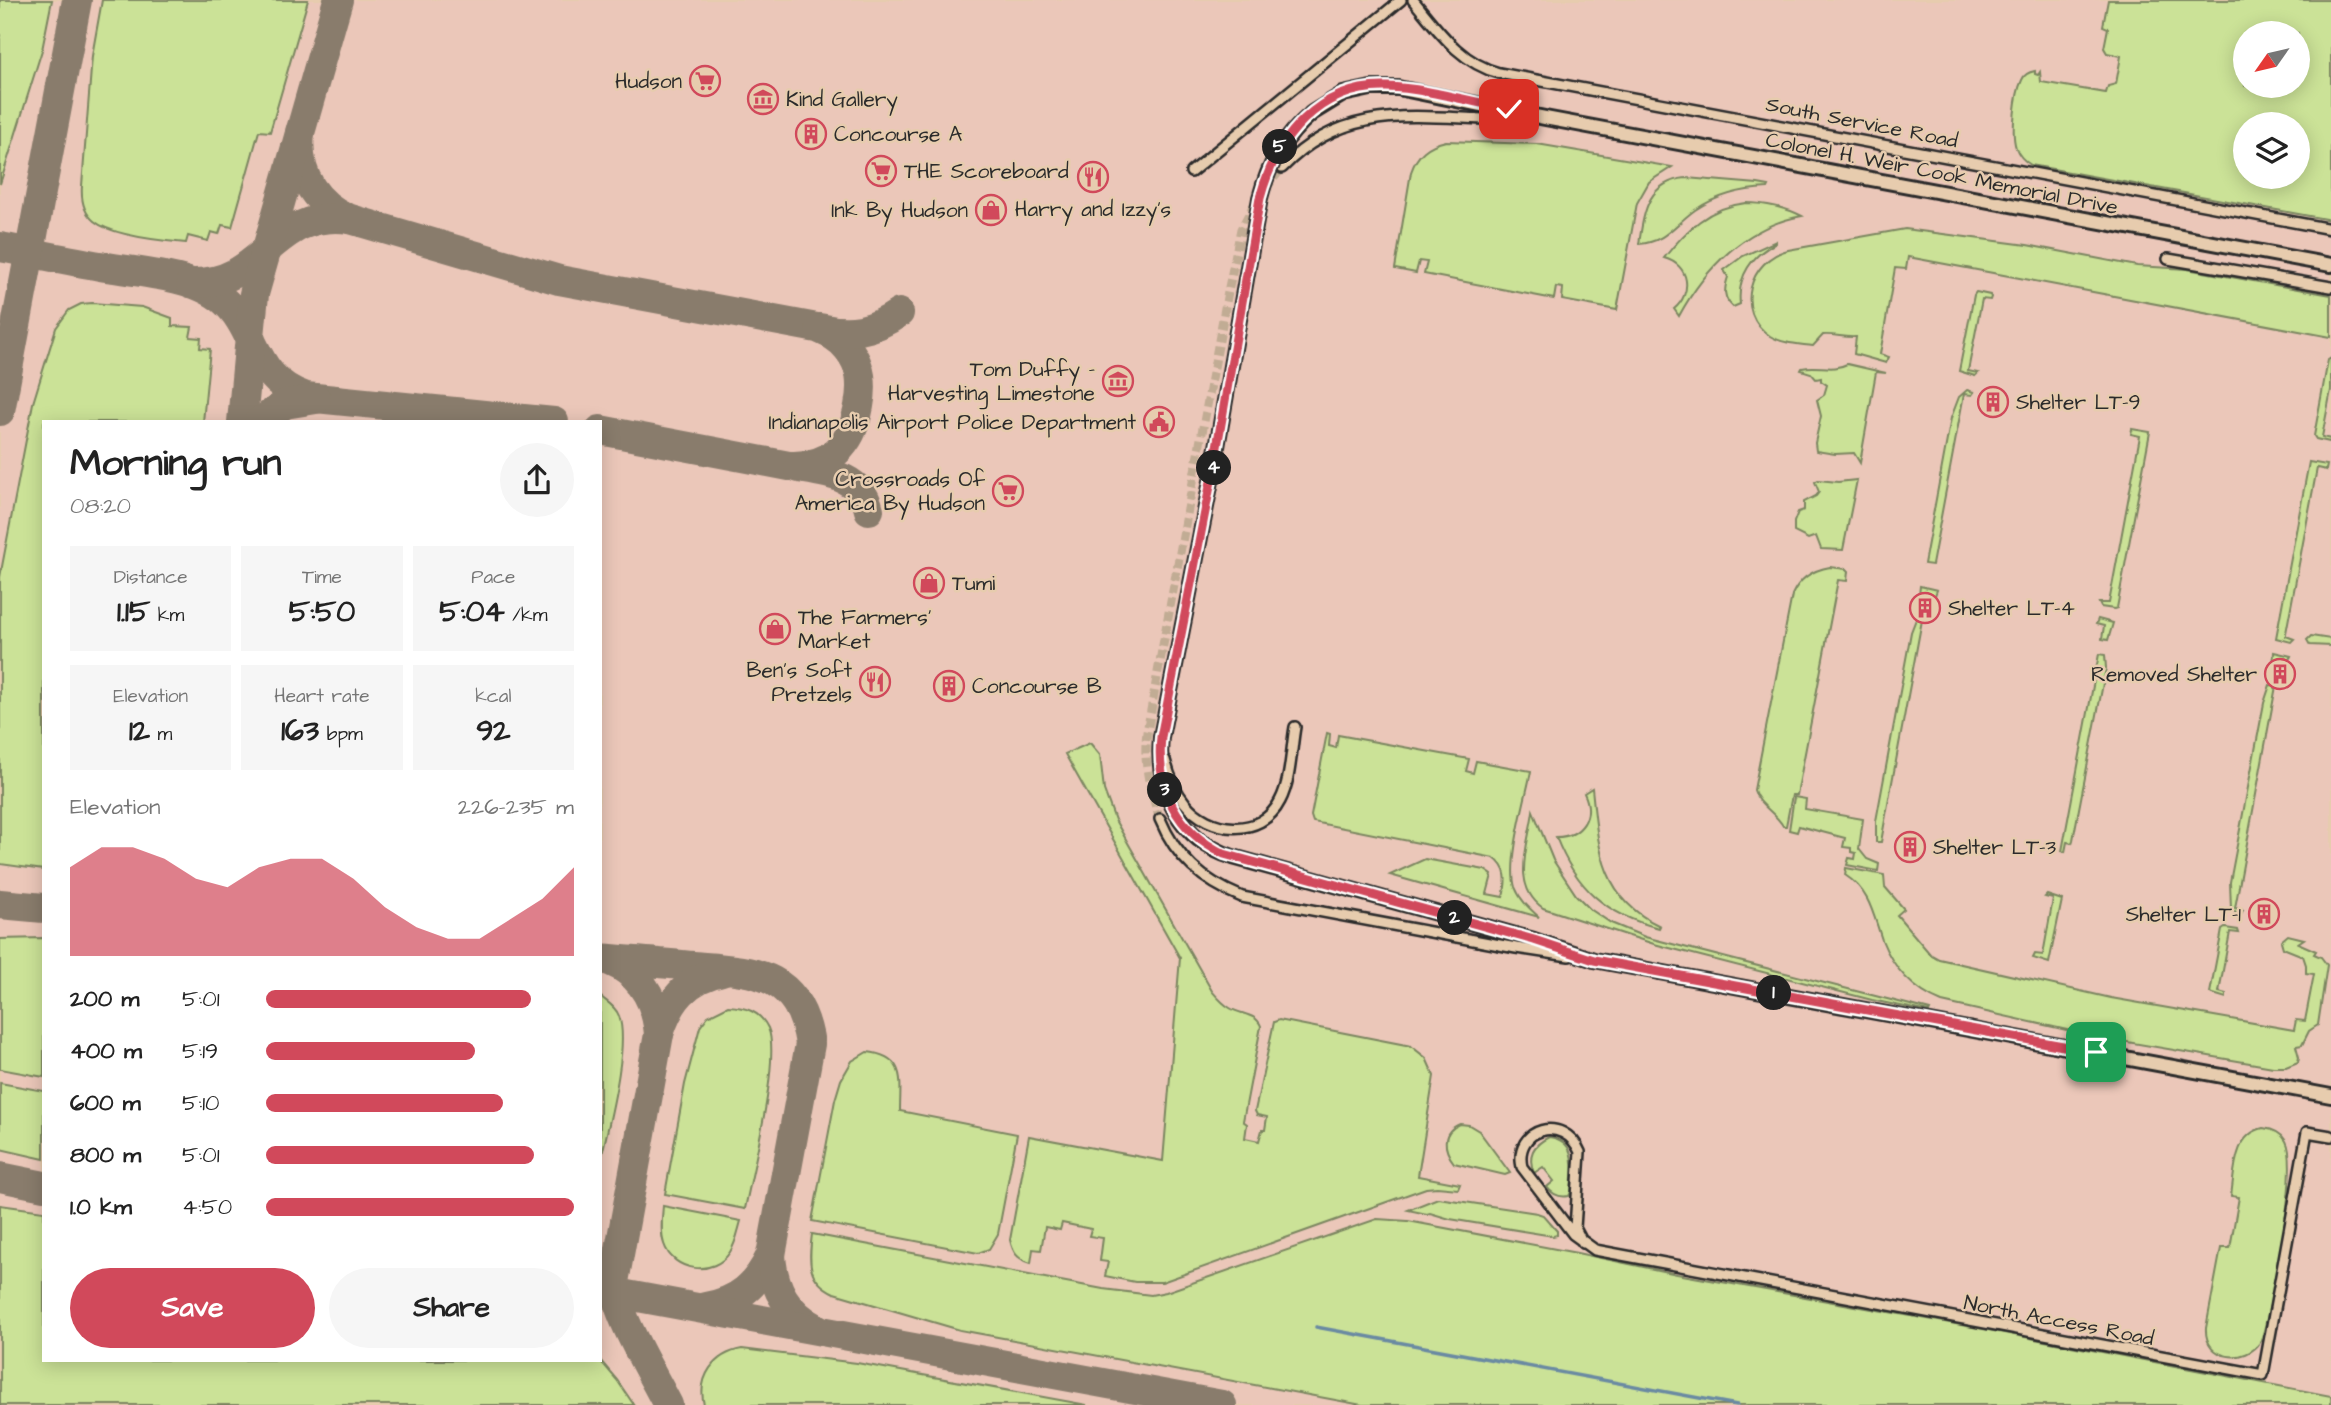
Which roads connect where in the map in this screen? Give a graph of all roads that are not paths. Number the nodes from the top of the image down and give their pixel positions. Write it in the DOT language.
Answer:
graph roads {
  1 [pos="1401,0"];
  2 [pos="1413,0"];
  3 [pos="1545,118"];
  4 [pos="1282,168"];
  5 [pos="1191,172"];
  6 [pos="2331,229"];
  7 [pos="2168,259"];
  8 [pos="2331,265"];
  9 [pos="2331,287"];
  10 [pos="1295,727"];
  11 [pos="1161,737"];
  12 [pos="1160,819"];
  13 [pos="1594,960"];
  14 [pos="2331,1096"];
  15 [pos="2331,1136"];
  16 [pos="1583,1243"];
  1 -- 5 [label="street"];
  2 -- 6 [label="street, South Service Road"];
  3 -- 4 [label="street"];
  3 -- 8 [label="street, Colonel H. Weir Cook Memorial Drive"];
  3 -- 11 [label="street, Colonel H. Weir Cook Memorial Drive, bridge"];
  7 -- 9 [label="street"];
  10 -- 11 [label="street"];
  11 -- 13 [label="street, Colonel H. Weir Cook Memorial Drive"];
  12 -- 13 [label="street"];
  13 -- 14 [label="street"];
  15 -- 16 [label="street, North Access Road"];
  16 -- 16 [label="street, North Access Road"];
}
